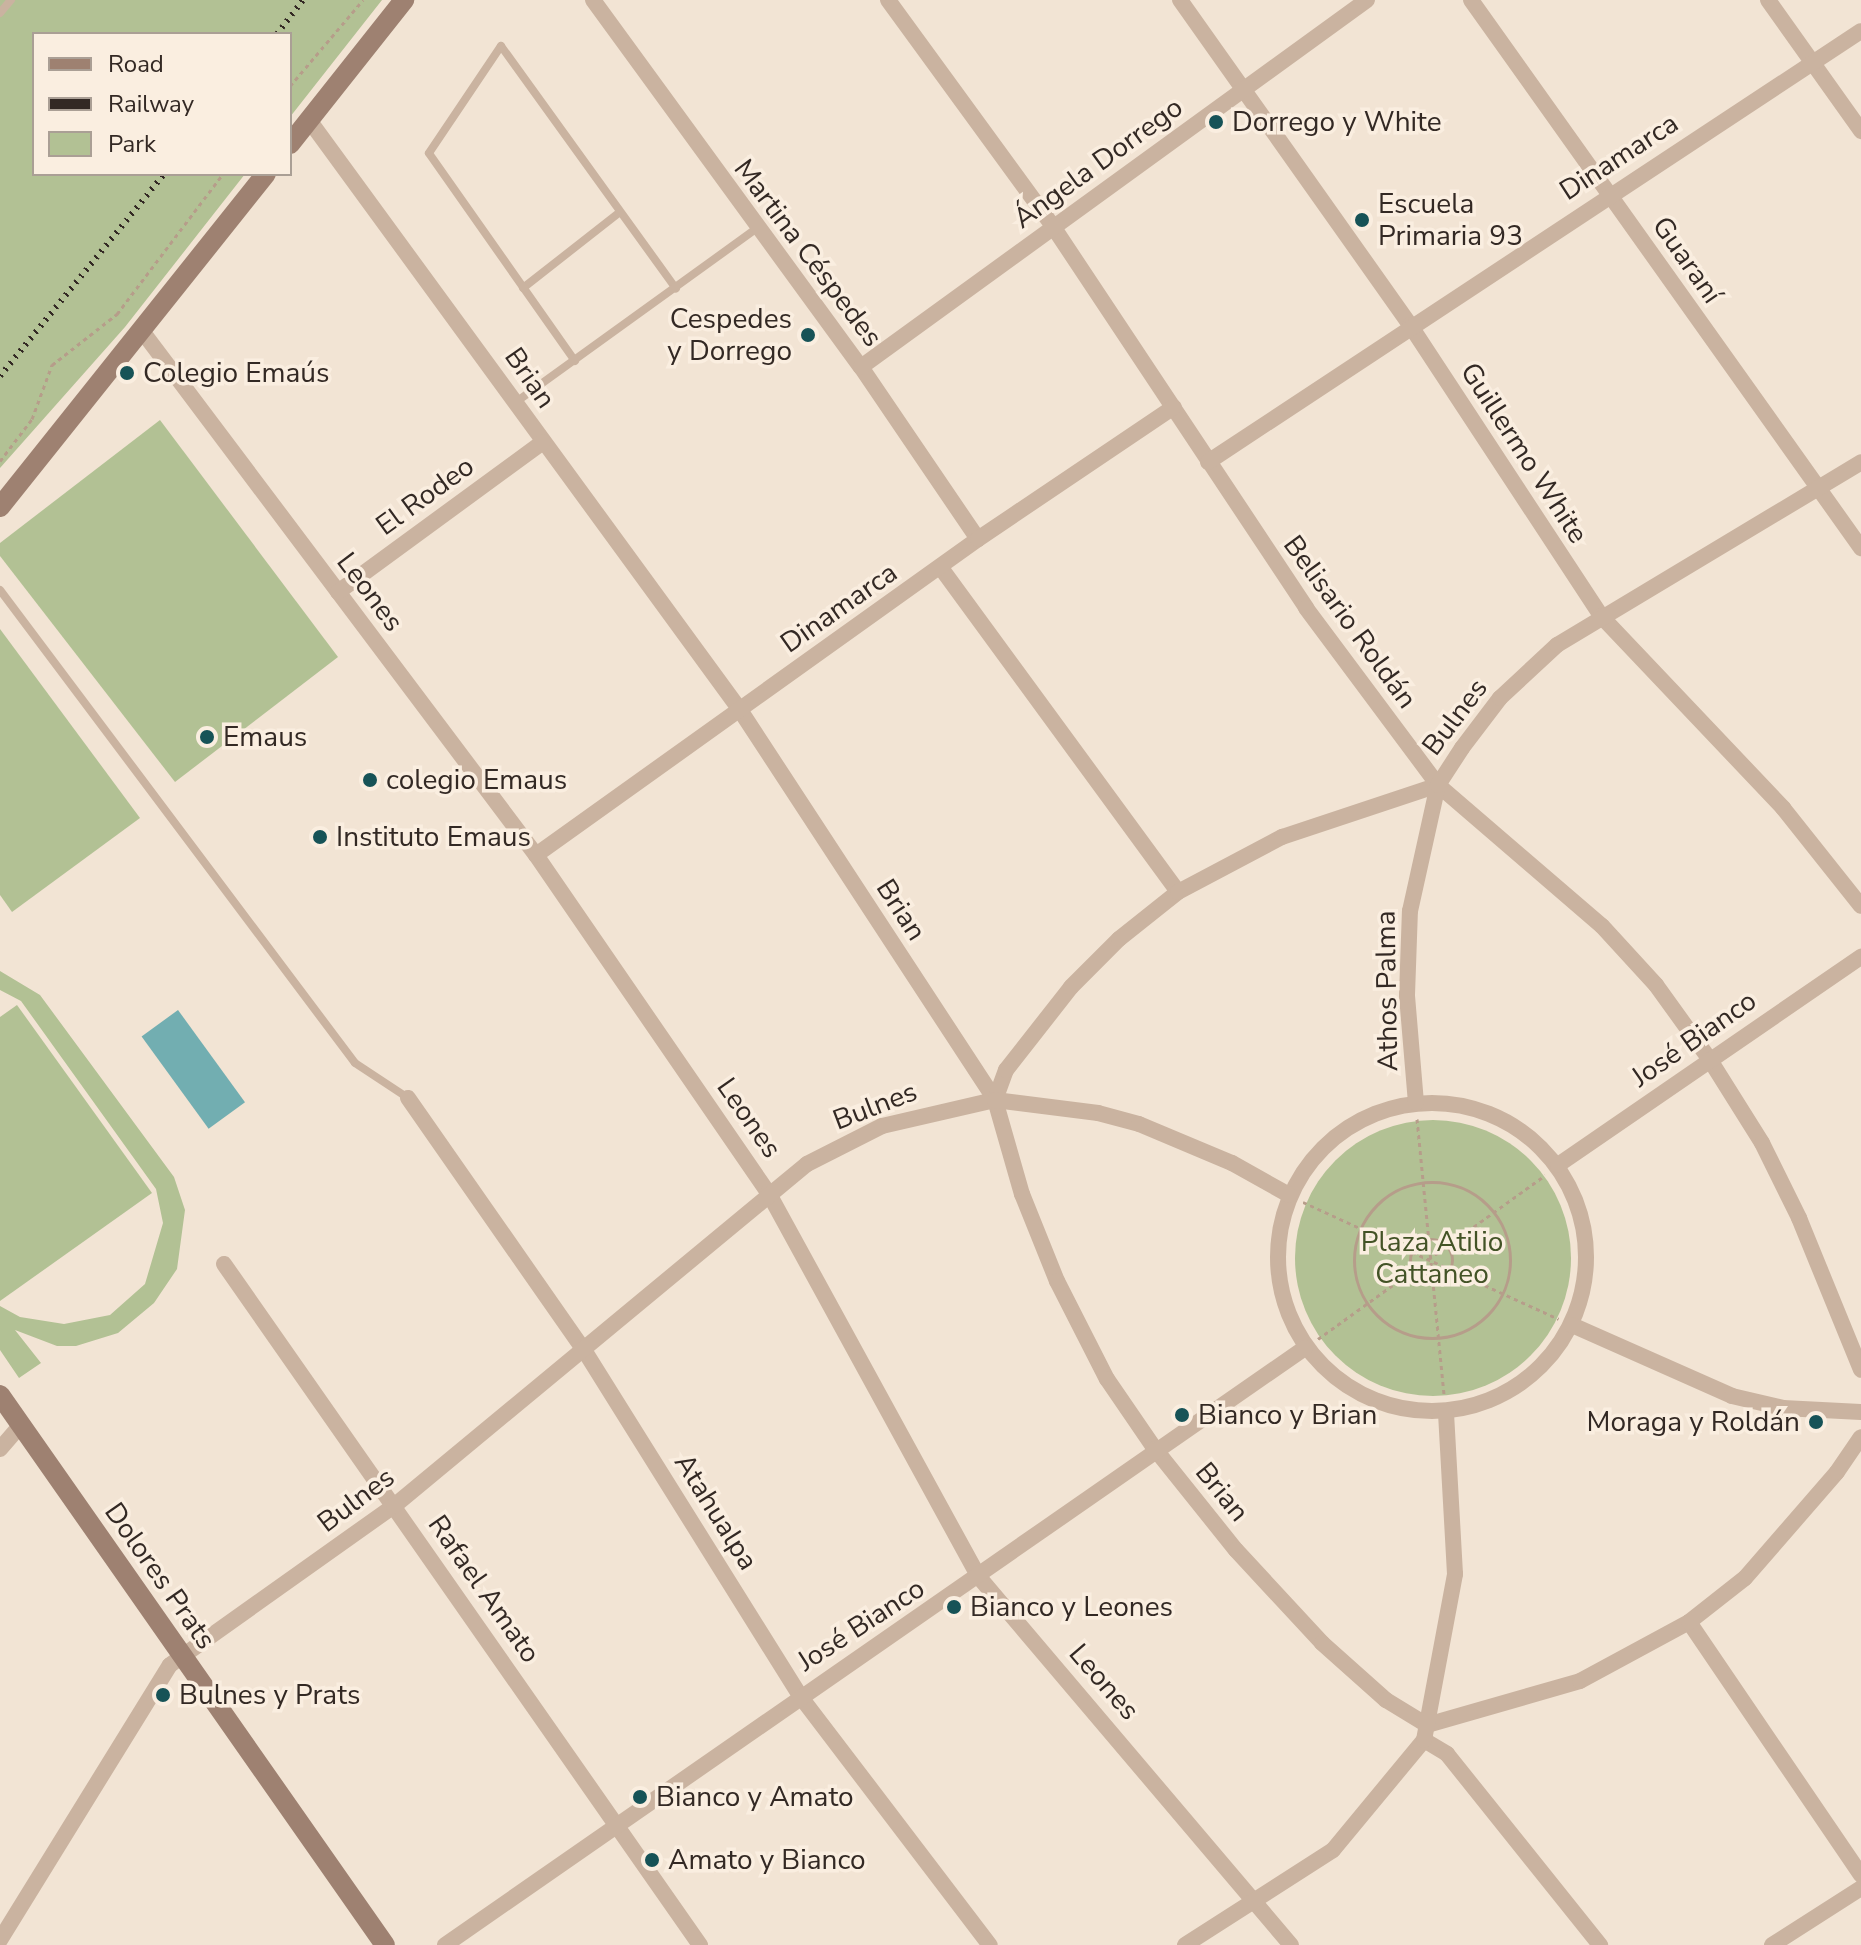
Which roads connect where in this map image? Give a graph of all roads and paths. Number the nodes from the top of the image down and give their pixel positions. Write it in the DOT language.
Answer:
graph roads {
  1 [pos="11,0"];
  2 [pos="363,0"];
  3 [pos="404,0"];
  4 [pos="593,0"];
  5 [pos="888,0"];
  6 [pos="1180,0"];
  7 [pos="1367,0"];
  8 [pos="1471,0"];
  9 [pos="1768,0"];
  10 [pos="0,13"];
  11 [pos="1861,31"];
  12 [pos="1813,63"];
  13 [pos="292,84"];
  14 [pos="1244,88"];
  15 [pos="309,120"];
  16 [pos="1861,131"];
  17 [pos="292,141"];
  18 [pos="221,176"];
  19 [pos="264,176"];
  20 [pos="1609,194"];
  21 [pos="620,212"];
  22 [pos="1054,228"];
  23 [pos="756,229"];
  24 [pos="523,288"];
  25 [pos="676,289"];
  26 [pos="1410,325"];
  27 [pos="142,331"];
  28 [pos="575,361"];
  29 [pos="861,367"];
  30 [pos="516,402"];
  31 [pos="1174,407"];
  32 [pos="543,442"];
  33 [pos="0,461"];
  34 [pos="1208,462"];
  35 [pos="1861,462"];
  36 [pos="1816,489"];
  37 [pos="0,507"];
  38 [pos="978,539"];
  39 [pos="1861,548"];
  40 [pos="941,568"];
  41 [pos="0,590"];
  42 [pos="338,592"];
  43 [pos="1601,616"];
  44 [pos="740,710"];
  45 [pos="1438,785"];
  46 [pos="536,855"];
  47 [pos="1178,892"];
  48 [pos="1861,906"];
  49 [pos="1861,957"];
  50 [pos="1710,1060"];
  51 [pos="408,1098"];
  52 [pos="995,1100"];
  53 [pos="1416,1103"];
  54 [pos="1558,1165"];
  55 [pos="1423,1182"];
  56 [pos="768,1192"];
  57 [pos="1289,1195"];
  58 [pos="1495,1212"];
  59 [pos="1360,1228"];
  60 [pos="1429,1240"];
  61 [pos="1447,1248"];
  62 [pos="1411,1252"];
  63 [pos="1430,1261"];
  64 [pos="224,1264"];
  65 [pos="1450,1270"];
  66 [pos="1414,1273"];
  67 [pos="1432,1281"];
  68 [pos="1503,1294"];
  69 [pos="1369,1306"];
  70 [pos="1572,1325"];
  71 [pos="1437,1338"];
  72 [pos="1305,1348"];
  73 [pos="584,1350"];
  74 [pos="1861,1370"];
  75 [pos="0,1395"];
  76 [pos="1446,1412"];
  77 [pos="1861,1412"];
  78 [pos="21,1425"];
  79 [pos="1861,1437"];
  80 [pos="0,1449"];
  81 [pos="1155,1449"];
  82 [pos="394,1506"];
  83 [pos="978,1576"];
  84 [pos="1689,1622"];
  85 [pos="182,1656"];
  86 [pos="800,1696"];
  87 [pos="1425,1732"];
  88 [pos="617,1826"];
  89 [pos="1861,1875"];
  90 [pos="1861,1888"];
  91 [pos="1260,1902"];
  92 [pos="0,1940"];
  93 [pos="385,1945"];
  94 [pos="445,1945"];
  95 [pos="700,1945"];
  96 [pos="990,1945"];
  97 [pos="1185,1945"];
  98 [pos="1291,1945"];
  99 [pos="1600,1945"];
  100 [pos="1772,1945"];
  1 -- 10 [label="lane"];
  2 -- 13 [label="path"];
  3 -- 15 [label="street"];
  4 -- 23 [label="street, Martina Céspedes"];
  5 -- 22 [label="street, Belisario Roldán"];
  6 -- 14 [label="street, Guillermo White"];
  7 -- 14 [label="street, Ángela Dorrego"];
  8 -- 20 [label="street, Guaraní"];
  9 -- 12 [label="street"];
  11 -- 12 [label="street, Dinamarca"];
  12 -- 16 [label="street"];
  12 -- 20 [label="street, Dinamarca"];
  14 -- 22 [label="street, Ángela Dorrego"];
  14 -- 26 [label="street, Guillermo White"];
  15 -- 17 [label="street"];
  15 -- 30 [label="street, Brian"];
  18 -- 33 [label="path"];
  19 -- 27 [label="street"];
  20 -- 26 [label="street, Dinamarca"];
  20 -- 36 [label="street, Guaraní"];
  21 -- 24 [label="lane"];
  21 -- 24 [label="lane"];
  21 -- 25 [label="lane"];
  22 -- 29 [label="street, Ángela Dorrego"];
  22 -- 31 [label="street, Belisario Roldán"];
  23 -- 25 [label="lane"];
  23 -- 29 [label="street, Martina Céspedes"];
  24 -- 28 [label="lane"];
  25 -- 28 [label="lane"];
  26 -- 34 [label="street, Dinamarca"];
  26 -- 43 [label="street, Guillermo White"];
  27 -- 37 [label="street"];
  27 -- 42 [label="street, Leones"];
  28 -- 30 [label="lane"];
  29 -- 38 [label="street, Martina Céspedes"];
  30 -- 32 [label="street, Brian"];
  31 -- 34 [label="street, Belisario Roldán"];
  31 -- 38 [label="street, Dinamarca"];
  32 -- 42 [label="street, El Rodeo"];
  32 -- 44 [label="street, Brian"];
  34 -- 45 [label="street, Belisario Roldán"];
  35 -- 36 [label="street, Bulnes"];
  36 -- 39 [label="street, Guaraní"];
  36 -- 43 [label="street, Bulnes"];
  38 -- 40 [label="street, Dinamarca"];
  40 -- 44 [label="street, Dinamarca"];
  40 -- 47 [label="street"];
  41 -- 51 [label="lane"];
  42 -- 46 [label="street, Leones"];
  43 -- 45 [label="street, Bulnes"];
  43 -- 48 [label="street, Guillermo White"];
  44 -- 46 [label="street, Dinamarca"];
  44 -- 52 [label="street, Brian"];
  45 -- 47 [label="street, Bulnes"];
  45 -- 50 [label="street, Belisario Roldán"];
  45 -- 53 [label="street, Athos Palma"];
  46 -- 56 [label="street, Leones"];
  47 -- 52 [label="street, Bulnes"];
  49 -- 50 [label="street, José Bianco"];
  50 -- 54 [label="street, José Bianco"];
  50 -- 74 [label="street, Belisario Roldán"];
  51 -- 73 [label="street, Atahualpa"];
  52 -- 56 [label="street, Bulnes"];
  52 -- 57 [label="street"];
  52 -- 81 [label="street, Brian"];
  53 -- 54 [label="street"];
  53 -- 55 [label="path"];
  53 -- 57 [label="street"];
  54 -- 58 [label="path"];
  54 -- 70 [label="street"];
  55 -- 58 [label="path"];
  55 -- 59 [label="path"];
  55 -- 60 [label="path"];
  56 -- 73 [label="street, Bulnes"];
  56 -- 83 [label="street, Leones"];
  57 -- 59 [label="path"];
  57 -- 72 [label="street"];
  58 -- 61 [label="path"];
  58 -- 68 [label="path"];
  59 -- 62 [label="path"];
  59 -- 69 [label="path"];
  60 -- 61 [label="path"];
  60 -- 62 [label="path"];
  60 -- 63 [label="path"];
  61 -- 63 [label="path"];
  61 -- 65 [label="path"];
  62 -- 63 [label="path"];
  62 -- 66 [label="path"];
  63 -- 65 [label="path"];
  63 -- 66 [label="path"];
  63 -- 67 [label="path"];
  64 -- 82 [label="street, Rafael Amato"];
  65 -- 67 [label="path"];
  65 -- 68 [label="path"];
  66 -- 67 [label="path"];
  66 -- 69 [label="path"];
  67 -- 71 [label="path"];
  68 -- 70 [label="path"];
  68 -- 71 [label="path"];
  69 -- 71 [label="path"];
  69 -- 72 [label="path"];
  70 -- 76 [label="street"];
  70 -- 77 [label="street"];
  71 -- 76 [label="path"];
  72 -- 76 [label="street"];
  72 -- 81 [label="street, José Bianco"];
  73 -- 82 [label="street, Bulnes"];
  73 -- 86 [label="street, Atahualpa"];
  75 -- 78 [label="street, Dolores Prats"];
  76 -- 87 [label="street"];
  78 -- 80 [label="street"];
  78 -- 85 [label="street, Dolores Prats"];
  79 -- 84 [label="street"];
  81 -- 83 [label="street, José Bianco"];
  81 -- 87 [label="street, Brian"];
  82 -- 85 [label="street, Bulnes"];
  82 -- 88 [label="street, Rafael Amato"];
  83 -- 86 [label="street, José Bianco"];
  83 -- 91 [label="street, Leones"];
  84 -- 87 [label="street"];
  84 -- 89 [label="street"];
  85 -- 92 [label="street, Bulnes"];
  85 -- 93 [label="street, Dolores Prats"];
  86 -- 88 [label="street, José Bianco"];
  86 -- 96 [label="street, Atahualpa"];
  87 -- 91 [label="street"];
  87 -- 99 [label="street, Brian"];
  88 -- 94 [label="street, José Bianco"];
  88 -- 95 [label="street, Rafael Amato"];
  90 -- 100 [label="street"];
  91 -- 97 [label="street"];
  91 -- 98 [label="street, Leones"];
}
